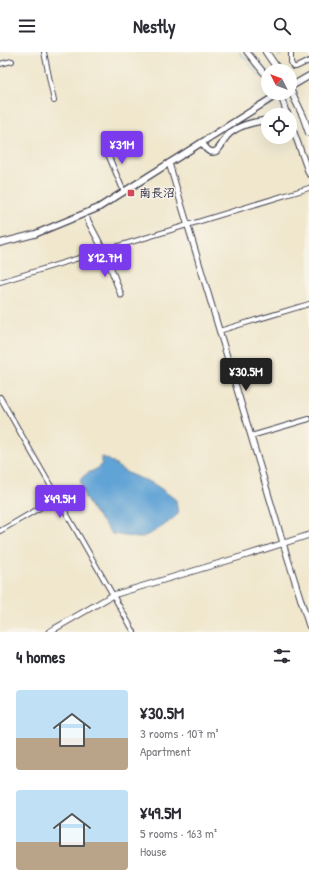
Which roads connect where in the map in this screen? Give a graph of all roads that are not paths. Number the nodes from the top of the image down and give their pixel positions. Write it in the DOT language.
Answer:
graph roads {
  1 [pos="44,52"];
  2 [pos="247,52"];
  3 [pos="266,52"];
  4 [pos="291,52"];
  5 [pos="12,61"];
  6 [pos="309,61"];
  7 [pos="0,64"];
  8 [pos="274,64"];
  9 [pos="261,69"];
  10 [pos="309,76"];
  11 [pos="297,84"];
  12 [pos="269,100"];
  13 [pos="282,100"];
  14 [pos="296,100"];
  15 [pos="54,101"];
  16 [pos="284,108"];
  17 [pos="261,121"];
  18 [pos="309,133"];
  19 [pos="297,141"];
  20 [pos="202,142"];
  21 [pos="104,145"];
  22 [pos="169,163"];
  23 [pos="309,174"];
  24 [pos="309,188"];
  25 [pos="124,192"];
  26 [pos="86,216"];
  27 [pos="188,226"];
  28 [pos="0,243"];
  29 [pos="0,282"];
  30 [pos="121,295"];
  31 [pos="309,304"];
  32 [pos="219,331"];
  33 [pos="0,397"];
  34 [pos="2,404"];
  35 [pos="309,419"];
  36 [pos="251,436"];
  37 [pos="57,498"];
  38 [pos="0,531"];
  39 [pos="309,535"];
  40 [pos="283,543"];
  41 [pos="113,595"];
  42 [pos="309,626"];
  43 [pos="49,632"];
  44 [pos="134,632"];
  1 -- 15 [label="street"];
  2 -- 9 [label="street"];
  3 -- 8 [label="main road"];
  4 -- 6 [label="street"];
  5 -- 7 [label="street"];
  10 -- 11 [label="main road"];
  12 -- 20 [label="main road"];
  13 -- 16 [label="street"];
  14 -- 18 [label="main road"];
  17 -- 20 [label="main road"];
  19 -- 23 [label="street"];
  20 -- 22 [label="main road"];
  21 -- 25 [label="street"];
  22 -- 25 [label="main road"];
  22 -- 27 [label="street"];
  24 -- 27 [label="street"];
  25 -- 26 [label="main road"];
  26 -- 28 [label="main road"];
  26 -- 30 [label="street, bridge"];
  27 -- 29 [label="street"];
  27 -- 32 [label="street"];
  31 -- 32 [label="street"];
  32 -- 36 [label="street"];
  33 -- 34 [label="street"];
  34 -- 37 [label="street"];
  35 -- 36 [label="street"];
  36 -- 40 [label="street"];
  37 -- 38 [label="street"];
  37 -- 41 [label="street"];
  39 -- 40 [label="street"];
  40 -- 41 [label="street"];
  40 -- 42 [label="street"];
  41 -- 43 [label="street"];
  41 -- 44 [label="street"];
}
